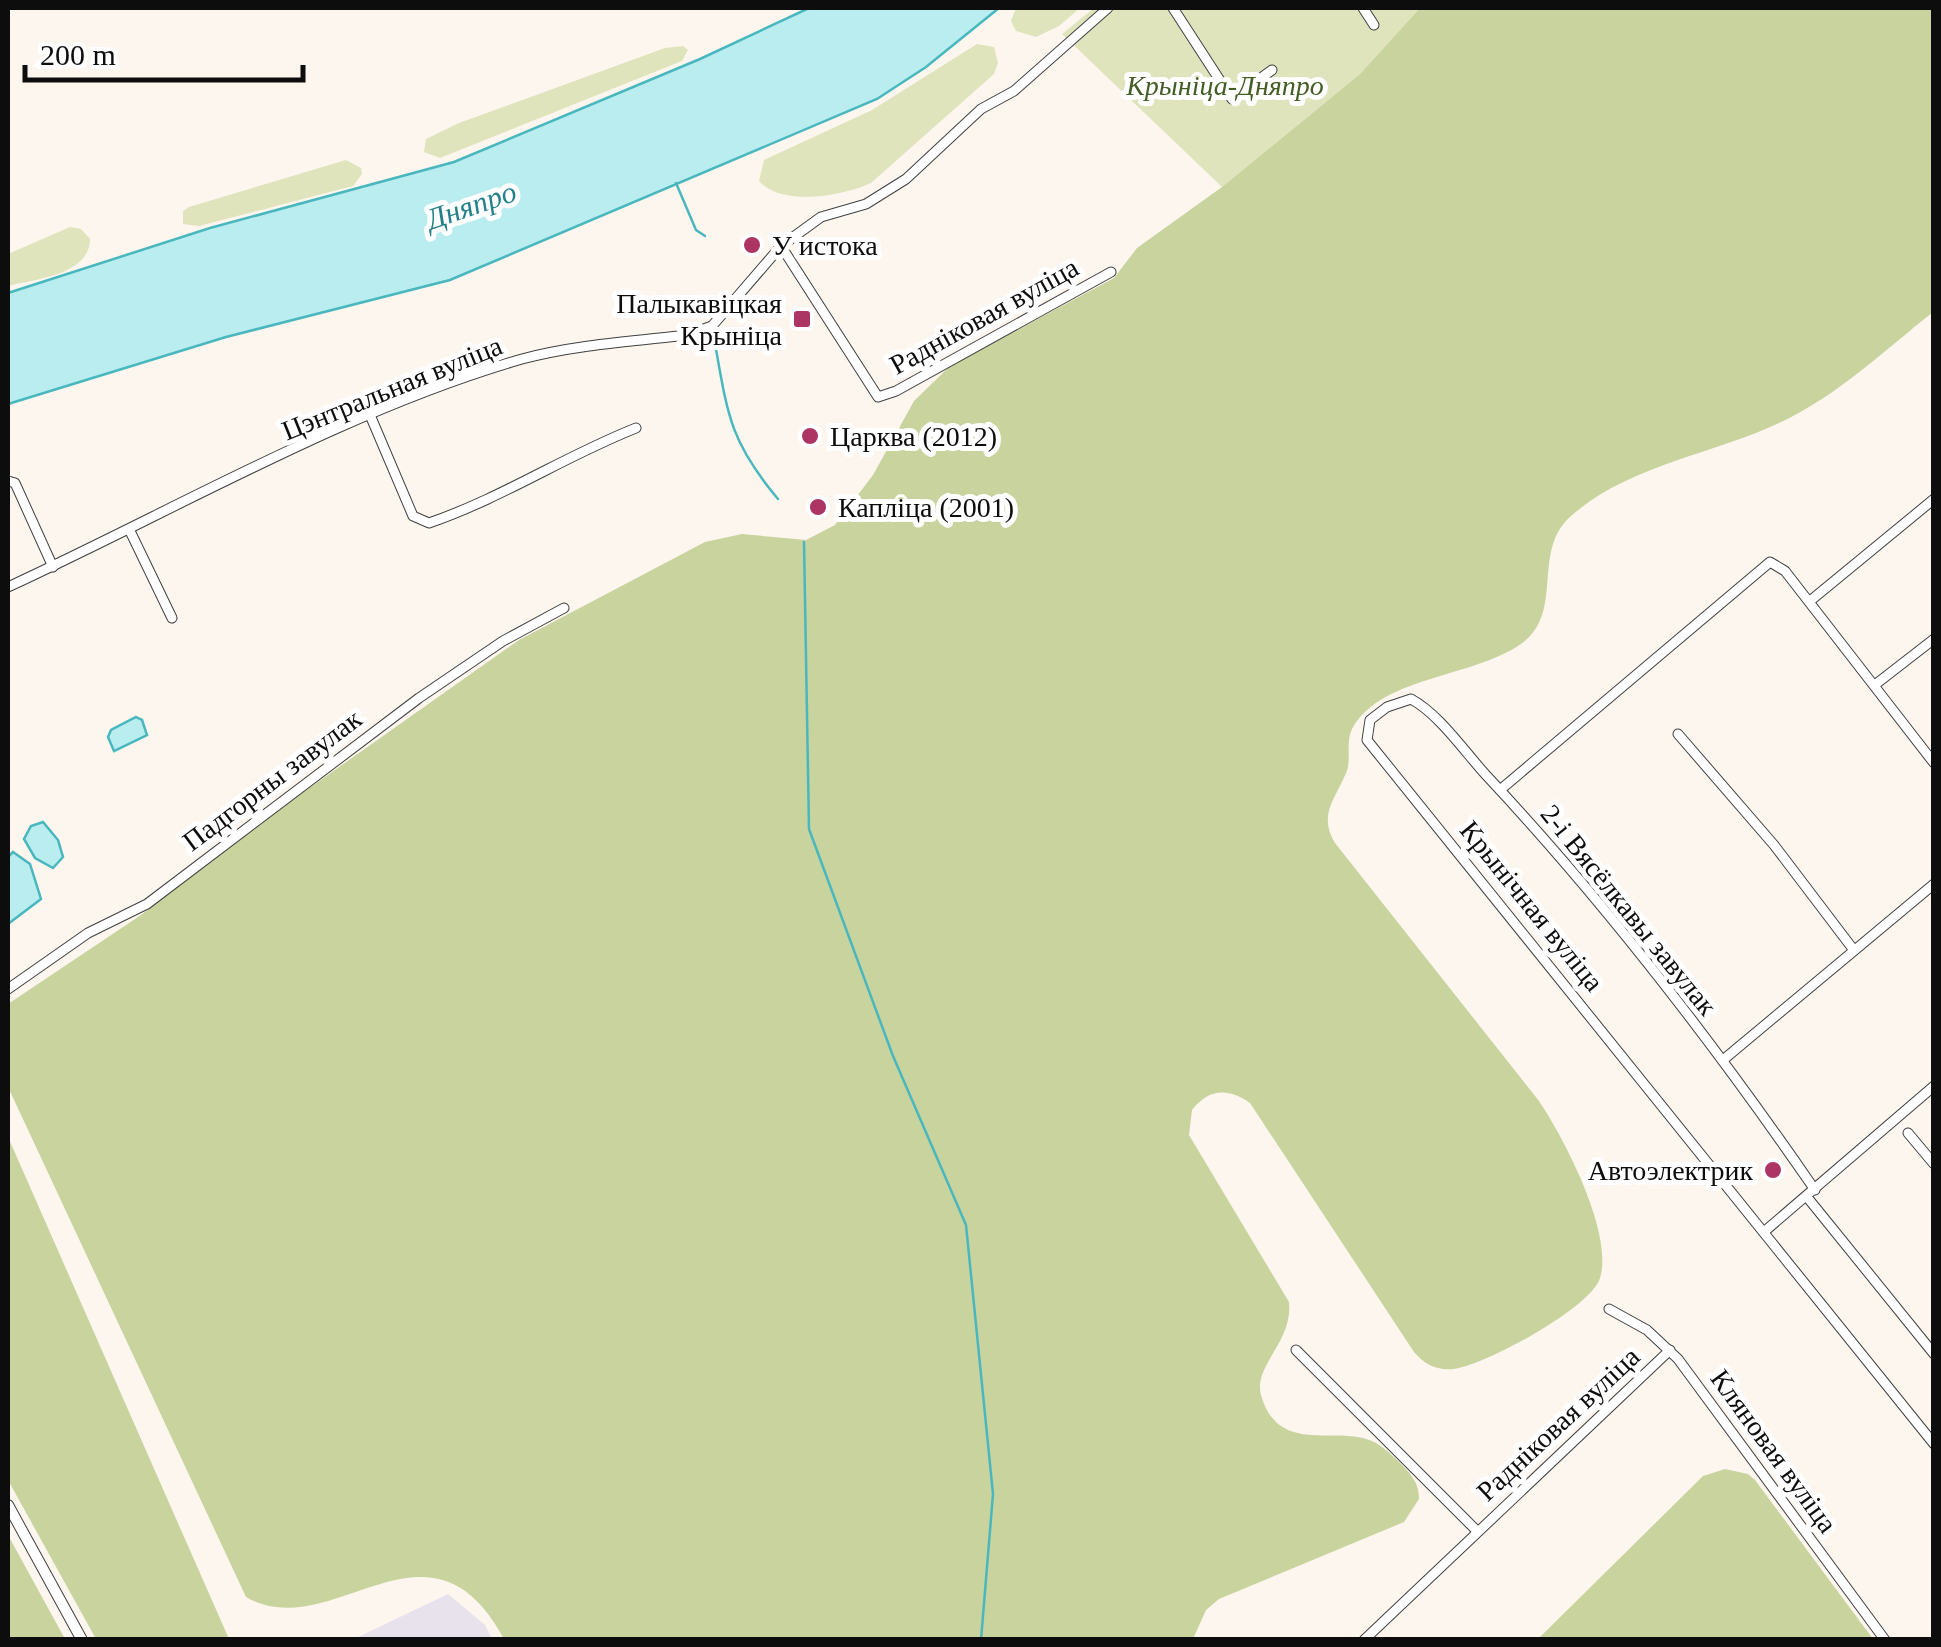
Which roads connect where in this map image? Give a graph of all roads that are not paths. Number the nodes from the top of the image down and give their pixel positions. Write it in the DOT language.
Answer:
graph roads {
  1 [pos="1108,8"];
  2 [pos="1174,8"];
  3 [pos="1363,8"];
  4 [pos="1374,25"];
  5 [pos="1272,70"];
  6 [pos="781,246"];
  7 [pos="1111,272"];
  8 [pos="370,415"];
  9 [pos="636,428"];
  10 [pos="8,481"];
  11 [pos="1934,500"];
  12 [pos="130,531"];
  13 [pos="53,566"];
  14 [pos="8,587"];
  15 [pos="1810,601"];
  16 [pos="564,608"];
  17 [pos="172,618"];
  18 [pos="1934,639"];
  19 [pos="1876,684"];
  20 [pos="1678,734"];
  21 [pos="1934,763"];
  22 [pos="1500,790"];
  23 [pos="1934,884"];
  24 [pos="1854,949"];
  25 [pos="8,990"];
  26 [pos="1722,1060"];
  27 [pos="1934,1086"];
  28 [pos="1908,1133"];
  29 [pos="1934,1164"];
  30 [pos="1811,1193"];
  31 [pos="1765,1231"];
  32 [pos="1609,1309"];
  33 [pos="1296,1350"];
  34 [pos="1670,1350"];
  35 [pos="1934,1354"];
  36 [pos="1934,1444"];
  37 [pos="8,1504"];
  38 [pos="1478,1531"];
  39 [pos="82,1640"];
  40 [pos="1364,1640"];
  41 [pos="1885,1640"];
  1 -- 6 [label="street"];
  2 -- 5 [label="street"];
  3 -- 4 [label="street"];
  6 -- 7 [label="street, Радніковая вуліца"];
  6 -- 8 [label="street, Цэнтральная вуліца"];
  8 -- 9 [label="street"];
  8 -- 12 [label="street, Цэнтральная вуліца"];
  10 -- 13 [label="street"];
  11 -- 15 [label="street"];
  12 -- 13 [label="street, Цэнтральная вуліца"];
  12 -- 17 [label="street"];
  13 -- 14 [label="street, Цэнтральная вуліца"];
  15 -- 19 [label="street"];
  15 -- 22 [label="street, Крынічная вуліца"];
  16 -- 25 [label="street, Падгорны завулак"];
  18 -- 19 [label="street"];
  19 -- 21 [label="street"];
  20 -- 24 [label="street"];
  22 -- 26 [label="street, 2-і Вясёлкавы завулак"];
  22 -- 31 [label="street, Крынічная вуліца"];
  23 -- 24 [label="street"];
  24 -- 26 [label="street"];
  26 -- 30 [label="street, 2-і Вясёлкавы завулак"];
  27 -- 30 [label="street"];
  28 -- 29 [label="street"];
  30 -- 31 [label="street"];
  30 -- 35 [label="street, 2-і Вясёлкавы завулак"];
  31 -- 36 [label="street, Крынічная вуліца"];
  32 -- 34 [label="street, Кляновая вуліца"];
  33 -- 38 [label="street, Радніковая вуліца"];
  34 -- 38 [label="street, Радніковая вуліца"];
  34 -- 41 [label="street, Кляновая вуліца"];
  37 -- 39 [label="street"];
  38 -- 40 [label="street, Радніковая вуліца"];
}
